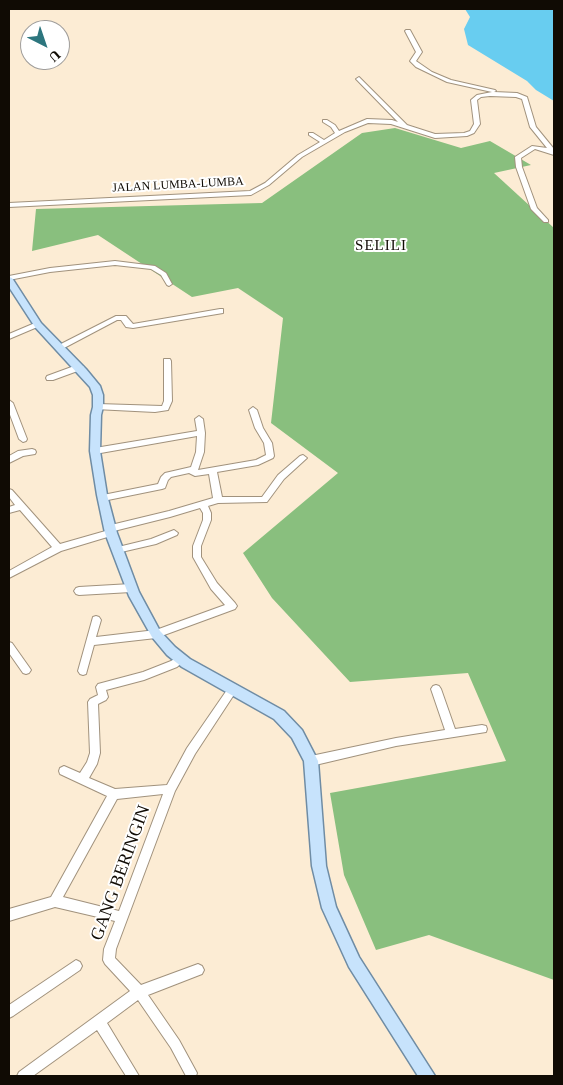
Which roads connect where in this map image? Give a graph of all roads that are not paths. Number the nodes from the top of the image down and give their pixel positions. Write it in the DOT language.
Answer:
graph roads {
  1 [pos="408,31"];
  2 [pos="359,80"];
  3 [pos="501,94"];
  4 [pos="325,121"];
  5 [pos="407,128"];
  6 [pos="311,134"];
  7 [pos="338,134"];
  8 [pos="324,142"];
  9 [pos="553,152"];
  10 [pos="9,205"];
  11 [pos="546,221"];
  12 [pos="9,279"];
  13 [pos="169,284"];
  14 [pos="220,311"];
  15 [pos="38,325"];
  16 [pos="9,337"];
  17 [pos="61,346"];
  18 [pos="167,361"];
  19 [pos="80,367"];
  20 [pos="50,378"];
  21 [pos="9,403"];
  22 [pos="98,407"];
  23 [pos="253,410"];
  24 [pos="198,419"];
  25 [pos="201,433"];
  26 [pos="23,439"];
  27 [pos="95,451"];
  28 [pos="32,452"];
  29 [pos="303,458"];
  30 [pos="9,460"];
  31 [pos="194,468"];
  32 [pos="213,471"];
  33 [pos="9,492"];
  34 [pos="103,498"];
  35 [pos="218,500"];
  36 [pos="203,504"];
  37 [pos="21,506"];
  38 [pos="9,510"];
  39 [pos="111,531"];
  40 [pos="174,533"];
  41 [pos="58,548"];
  42 [pos="117,550"];
  43 [pos="9,575"];
  44 [pos="131,588"];
  45 [pos="79,590"];
  46 [pos="96,620"];
  47 [pos="156,634"];
  48 [pos="90,642"];
  49 [pos="9,646"];
  50 [pos="181,659"];
  51 [pos="26,670"];
  52 [pos="83,670"];
  53 [pos="436,689"];
  54 [pos="232,690"];
  55 [pos="482,729"];
  56 [pos="451,733"];
  57 [pos="311,761"];
  58 [pos="64,771"];
  59 [pos="82,780"];
  60 [pos="170,789"];
  61 [pos="114,794"];
  62 [pos="55,901"];
  63 [pos="9,915"];
  64 [pos="122,917"];
  65 [pos="76,966"];
  66 [pos="198,970"];
  67 [pos="139,992"];
  68 [pos="9,1012"];
  69 [pos="99,1022"];
  70 [pos="191,1073"];
  71 [pos="23,1076"];
  72 [pos="133,1076"];
  73 [pos="425,1076"];
  1 -- 3 [label="street"];
  2 -- 5 [label="street"];
  3 -- 5 [label="street, JALAN LUMBA-LUMBA"];
  3 -- 9 [label="street, JALAN LUMBA-LUMBA"];
  4 -- 7 [label="street"];
  5 -- 7 [label="street, JALAN LUMBA-LUMBA"];
  6 -- 8 [label="street"];
  7 -- 8 [label="street, JALAN LUMBA-LUMBA"];
  8 -- 10 [label="street, JALAN LUMBA-LUMBA"];
  9 -- 11 [label="street"];
  12 -- 13 [label="street"];
  12 -- 15 [label="main road"];
  14 -- 17 [label="street"];
  15 -- 16 [label="street"];
  15 -- 17 [label="main road"];
  17 -- 19 [label="main road"];
  18 -- 22 [label="street"];
  19 -- 20 [label="street"];
  19 -- 22 [label="main road"];
  21 -- 26 [label="street"];
  22 -- 27 [label="main road"];
  23 -- 32 [label="street"];
  24 -- 25 [label="street"];
  25 -- 27 [label="street"];
  25 -- 31 [label="street"];
  27 -- 34 [label="main road"];
  28 -- 30 [label="street"];
  29 -- 35 [label="street"];
  31 -- 32 [label="street"];
  31 -- 34 [label="street"];
  32 -- 35 [label="street"];
  33 -- 37 [label="street"];
  34 -- 39 [label="main road"];
  35 -- 36 [label="street"];
  36 -- 39 [label="street"];
  36 -- 47 [label="street"];
  37 -- 38 [label="street"];
  37 -- 41 [label="street"];
  39 -- 41 [label="street"];
  39 -- 42 [label="main road"];
  40 -- 42 [label="street"];
  41 -- 43 [label="street"];
  42 -- 44 [label="main road"];
  44 -- 45 [label="street"];
  44 -- 47 [label="main road"];
  46 -- 48 [label="street"];
  47 -- 48 [label="street"];
  47 -- 50 [label="main road"];
  48 -- 52 [label="street"];
  49 -- 51 [label="street"];
  50 -- 54 [label="main road"];
  50 -- 59 [label="street"];
  53 -- 56 [label="street"];
  54 -- 57 [label="main road"];
  54 -- 60 [label="street, GANG BERINGIN"];
  55 -- 56 [label="street"];
  56 -- 57 [label="street"];
  57 -- 73 [label="main road"];
  58 -- 59 [label="street"];
  59 -- 61 [label="street"];
  60 -- 61 [label="street"];
  60 -- 64 [label="street, GANG BERINGIN"];
  61 -- 62 [label="street"];
  62 -- 63 [label="street"];
  62 -- 64 [label="street"];
  64 -- 67 [label="street, GANG BERINGIN"];
  65 -- 68 [label="street"];
  66 -- 67 [label="street"];
  67 -- 69 [label="street"];
  67 -- 70 [label="street"];
  69 -- 71 [label="street"];
  69 -- 72 [label="street"];
}
